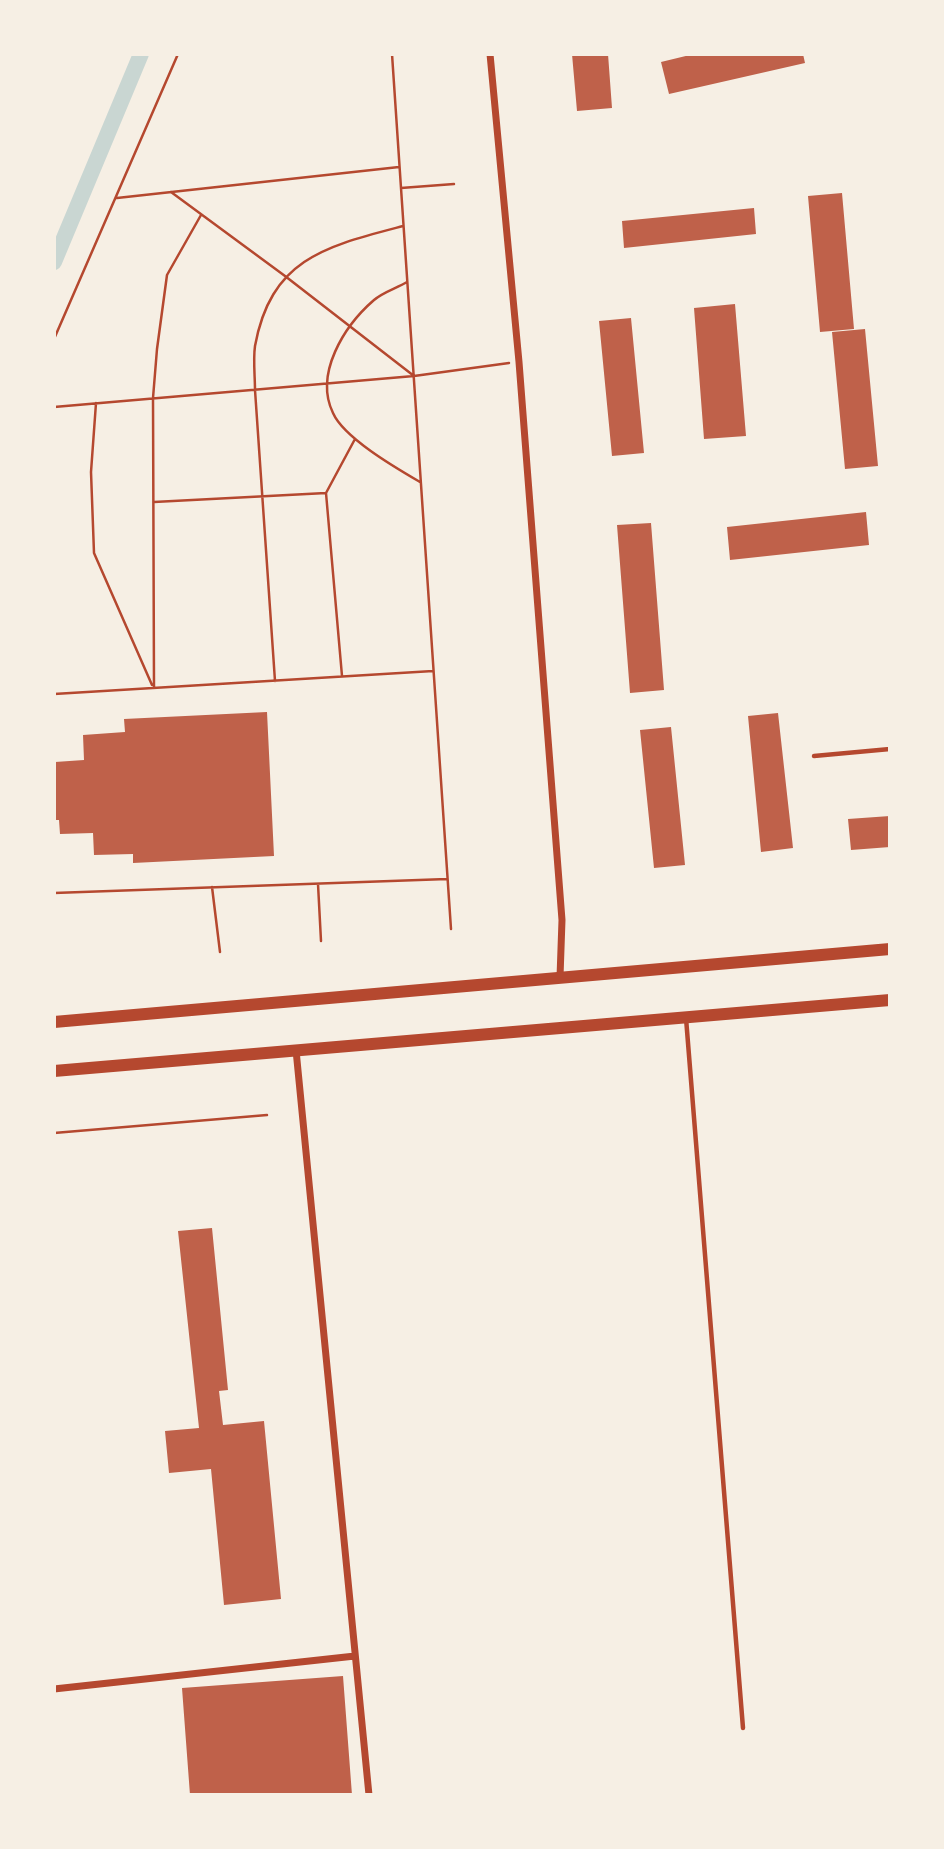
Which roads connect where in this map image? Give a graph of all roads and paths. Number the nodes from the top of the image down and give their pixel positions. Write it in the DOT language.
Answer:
graph roads {
  1 [pos="178,54"];
  2 [pos="392,54"];
  3 [pos="490,54"];
  4 [pos="399,167"];
  5 [pos="454,184"];
  6 [pos="401,188"];
  7 [pos="171,192"];
  8 [pos="117,198"];
  9 [pos="201,215"];
  10 [pos="403,226"];
  11 [pos="285,276"];
  12 [pos="407,282"];
  13 [pos="350,328"];
  14 [pos="54,339"];
  15 [pos="519,362"];
  16 [pos="414,376"];
  17 [pos="325,384"];
  18 [pos="255,390"];
  19 [pos="153,398"];
  20 [pos="96,403"];
  21 [pos="54,407"];
  22 [pos="355,439"];
  23 [pos="420,482"];
  24 [pos="326,493"];
  25 [pos="262,497"];
  26 [pos="153,502"];
  27 [pos="433,671"];
  28 [pos="342,676"];
  29 [pos="275,681"];
  30 [pos="154,688"];
  31 [pos="54,694"];
  32 [pos="890,749"];
  33 [pos="814,755"];
  34 [pos="447,879"];
  35 [pos="318,884"];
  36 [pos="212,887"];
  37 [pos="54,893"];
  38 [pos="450,929"];
  39 [pos="321,941"];
  40 [pos="890,949"];
  41 [pos="220,952"];
  42 [pos="560,977"];
  43 [pos="890,1000"];
  44 [pos="686,1017"];
  45 [pos="54,1022"];
  46 [pos="296,1050"];
  47 [pos="54,1071"];
  48 [pos="267,1115"];
  49 [pos="54,1133"];
  50 [pos="355,1656"];
  51 [pos="54,1689"];
  52 [pos="743,1728"];
  53 [pos="369,1795"];
  1 -- 8 [label="path"];
  2 -- 4 [label="path"];
  3 -- 15 [label="street"];
  4 -- 6 [label="path"];
  4 -- 7 [label="path"];
  5 -- 6 [label="path"];
  6 -- 10 [label="path"];
  7 -- 8 [label="path"];
  7 -- 9 [label="path"];
  8 -- 14 [label="path"];
  9 -- 11 [label="path"];
  9 -- 19 [label="path"];
  10 -- 11 [label="path"];
  10 -- 12 [label="path"];
  11 -- 13 [label="path"];
  11 -- 18 [label="path"];
  12 -- 13 [label="path"];
  12 -- 16 [label="path"];
  13 -- 16 [label="path"];
  13 -- 17 [label="path"];
  15 -- 16 [label="path"];
  15 -- 42 [label="street"];
  16 -- 17 [label="path"];
  16 -- 23 [label="path"];
  17 -- 18 [label="path"];
  17 -- 22 [label="path"];
  18 -- 19 [label="path"];
  18 -- 25 [label="path"];
  19 -- 20 [label="path"];
  19 -- 26 [label="path"];
  20 -- 21 [label="path"];
  20 -- 30 [label="path"];
  22 -- 23 [label="path"];
  22 -- 24 [label="path"];
  23 -- 27 [label="path"];
  24 -- 25 [label="path"];
  24 -- 28 [label="path"];
  25 -- 26 [label="path"];
  25 -- 29 [label="path"];
  26 -- 30 [label="path"];
  27 -- 28 [label="path"];
  27 -- 34 [label="path"];
  28 -- 29 [label="path"];
  29 -- 30 [label="path"];
  30 -- 31 [label="path"];
  32 -- 33 [label="lane"];
  34 -- 35 [label="path"];
  34 -- 38 [label="path"];
  35 -- 36 [label="path"];
  35 -- 39 [label="path"];
  36 -- 37 [label="path"];
  36 -- 41 [label="path"];
  40 -- 42 [label="main road"];
  42 -- 45 [label="main road"];
  43 -- 44 [label="main road"];
  44 -- 46 [label="main road"];
  44 -- 52 [label="lane"];
  46 -- 47 [label="main road"];
  46 -- 50 [label="street"];
  48 -- 49 [label="path"];
  50 -- 51 [label="street"];
  50 -- 53 [label="street"];
}
